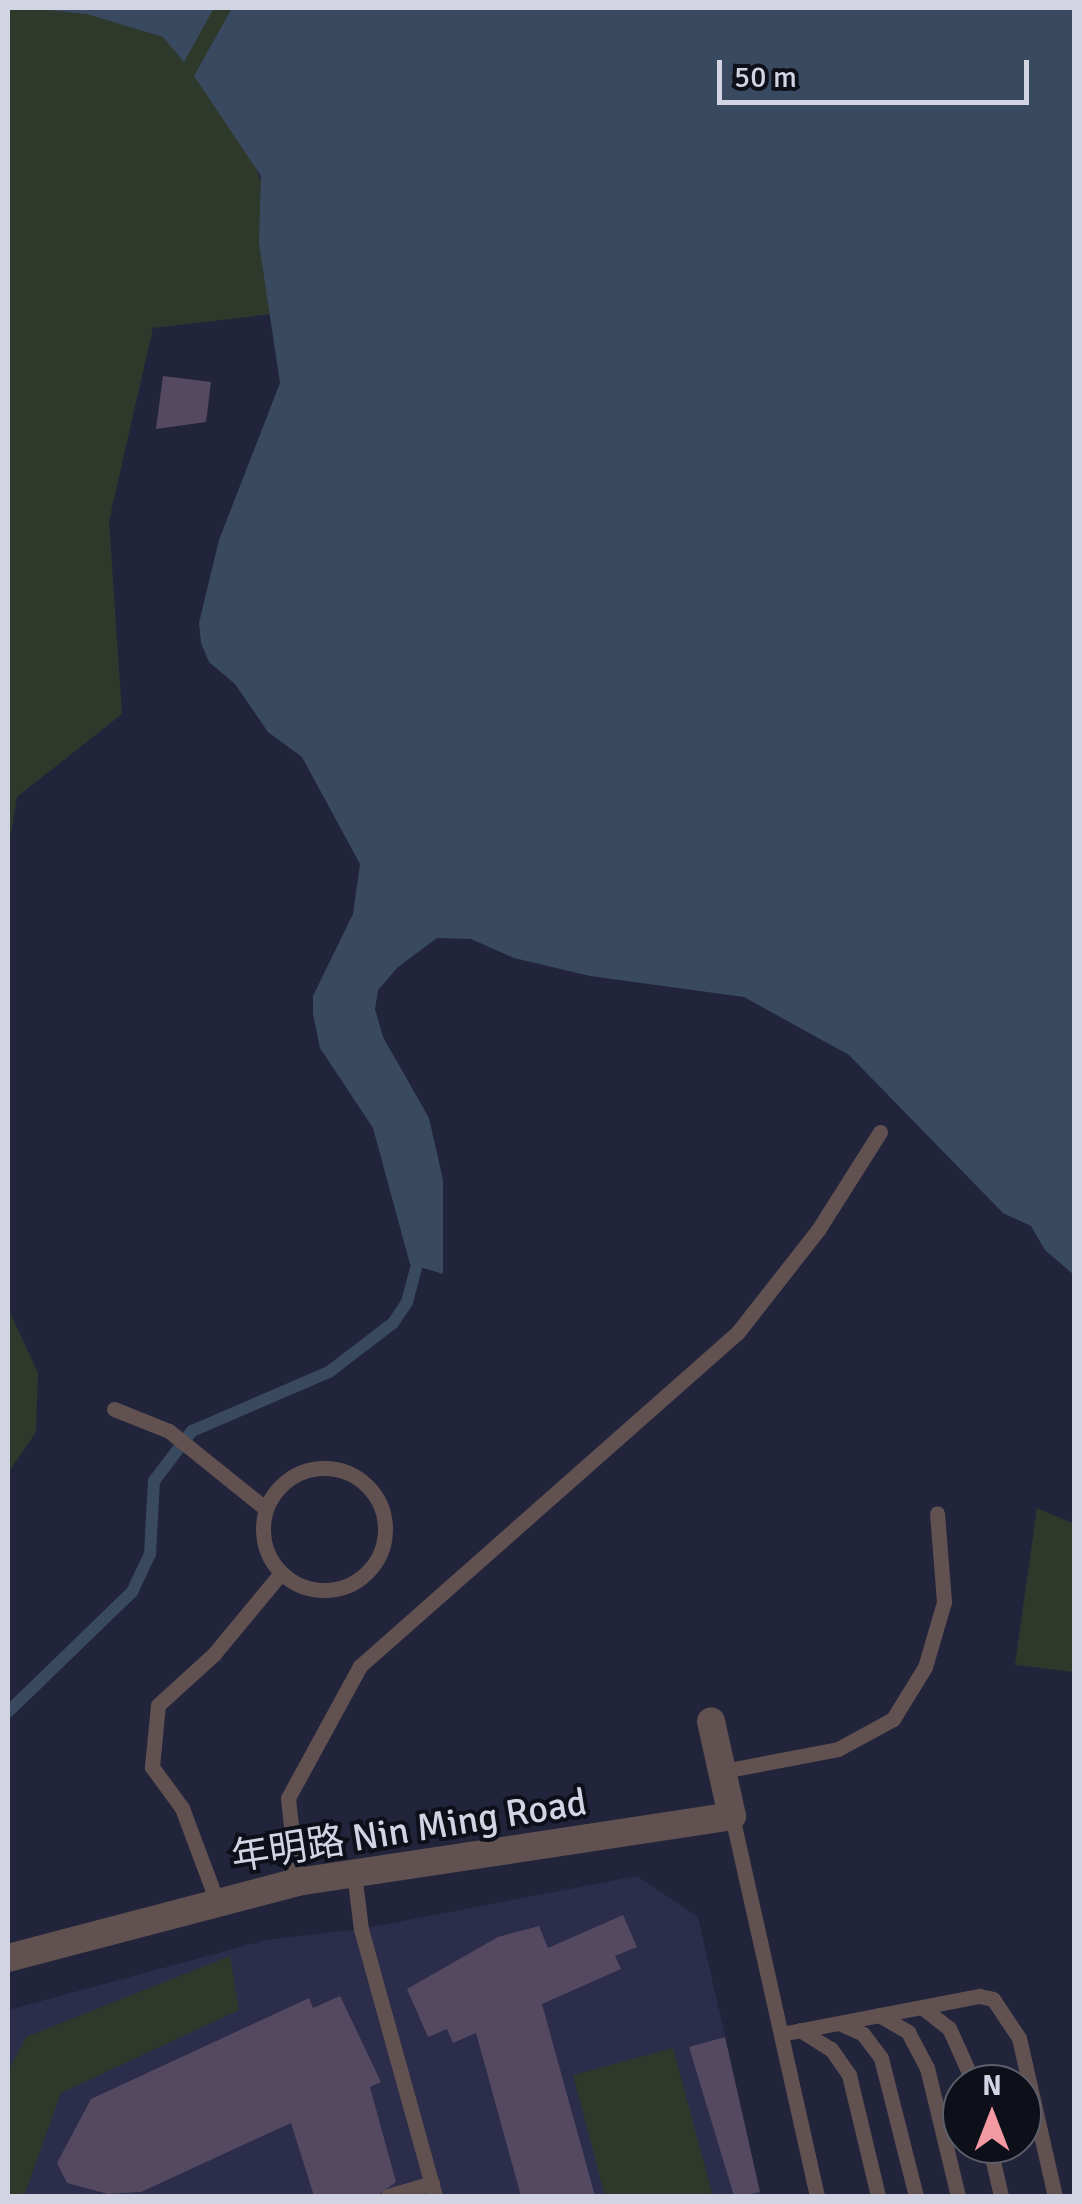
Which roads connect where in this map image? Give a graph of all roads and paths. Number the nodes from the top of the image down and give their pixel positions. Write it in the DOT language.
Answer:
graph roads {
  1 [pos="880,1132"];
  2 [pos="114,1409"];
  3 [pos="266,1509"];
  4 [pos="937,1513"];
  5 [pos="281,1572"];
  6 [pos="711,1721"];
  7 [pos="723,1771"];
  8 [pos="732,1816"];
  9 [pos="354,1873"];
  10 [pos="297,1882"];
  11 [pos="216,1900"];
  12 [pos="8,1958"];
  13 [pos="919,2008"];
  14 [pos="879,2015"];
  15 [pos="837,2023"];
  16 [pos="800,2030"];
  17 [pos="781,2034"];
  18 [pos="965,2064"];
  19 [pos="994,2164"];
  20 [pos="433,2190"];
  21 [pos="388,2196"];
  22 [pos="817,2196"];
  23 [pos="878,2196"];
  24 [pos="916,2196"];
  25 [pos="958,2196"];
  26 [pos="1001,2196"];
  27 [pos="1055,2196"];
  1 -- 10 [label="lane"];
  2 -- 3 [label="lane"];
  3 -- 5 [label="lane"];
  3 -- 5 [label="lane"];
  4 -- 7 [label="lane"];
  5 -- 11 [label="lane"];
  6 -- 7 [label="street"];
  7 -- 8 [label="street"];
  8 -- 9 [label="street, 年明路 Nin Ming Road"];
  8 -- 17 [label="lane"];
  9 -- 10 [label="street, 年明路 Nin Ming Road"];
  9 -- 20 [label="lane"];
  10 -- 11 [label="street, 年明路 Nin Ming Road"];
  11 -- 12 [label="street, 年明路 Nin Ming Road"];
  13 -- 14 [label="lane"];
  13 -- 18 [label="lane"];
  13 -- 27 [label="lane"];
  14 -- 15 [label="lane"];
  14 -- 25 [label="lane"];
  15 -- 16 [label="lane"];
  15 -- 24 [label="lane"];
  16 -- 17 [label="lane"];
  16 -- 23 [label="lane"];
  17 -- 22 [label="lane"];
  19 -- 26 [label="lane"];
  20 -- 21 [label="lane"];
}
